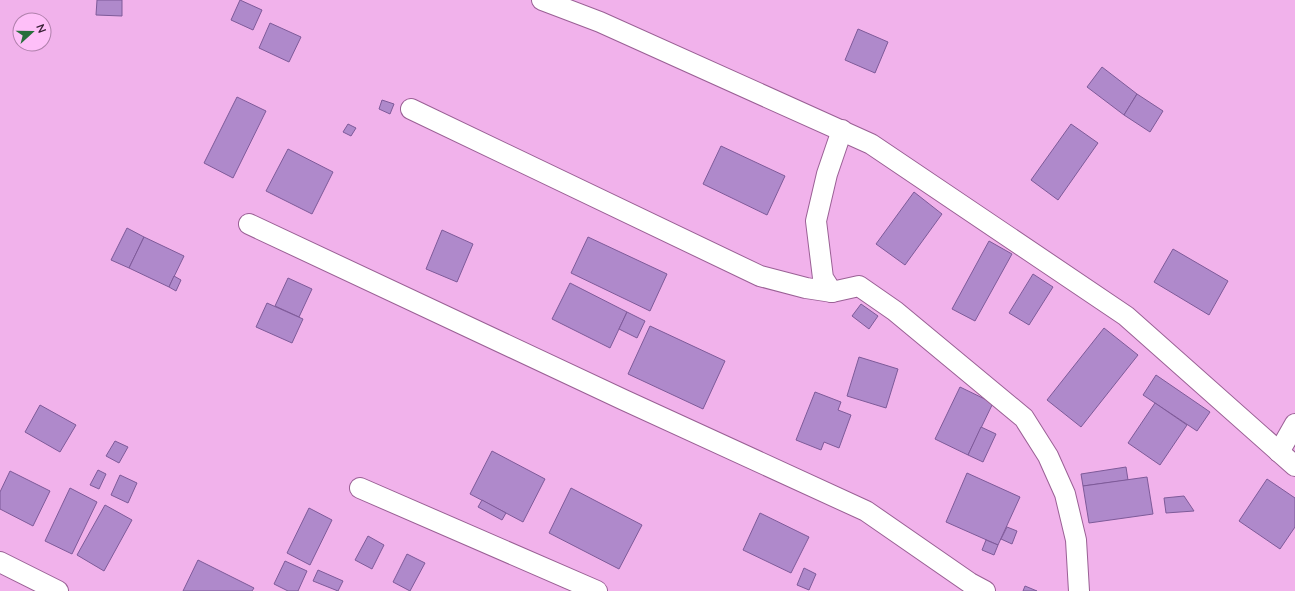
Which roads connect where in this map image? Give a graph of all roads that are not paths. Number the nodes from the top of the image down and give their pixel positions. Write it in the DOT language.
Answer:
graph roads {
  1 [pos="542,0"];
  2 [pos="412,109"];
  3 [pos="842,130"];
  4 [pos="249,224"];
  5 [pos="832,292"];
  6 [pos="1295,424"];
  7 [pos="1279,452"];
  8 [pos="1295,466"];
  9 [pos="360,488"];
  10 [pos="0,562"];
  11 [pos="58,591"];
  12 [pos="597,591"];
  13 [pos="985,591"];
  14 [pos="1079,591"];
  1 -- 3 [label="street"];
  2 -- 5 [label="street"];
  3 -- 5 [label="street"];
  3 -- 7 [label="street"];
  4 -- 13 [label="street"];
  5 -- 14 [label="street"];
  6 -- 7 [label="street"];
  7 -- 8 [label="street"];
  9 -- 12 [label="street"];
  10 -- 11 [label="street"];
}
